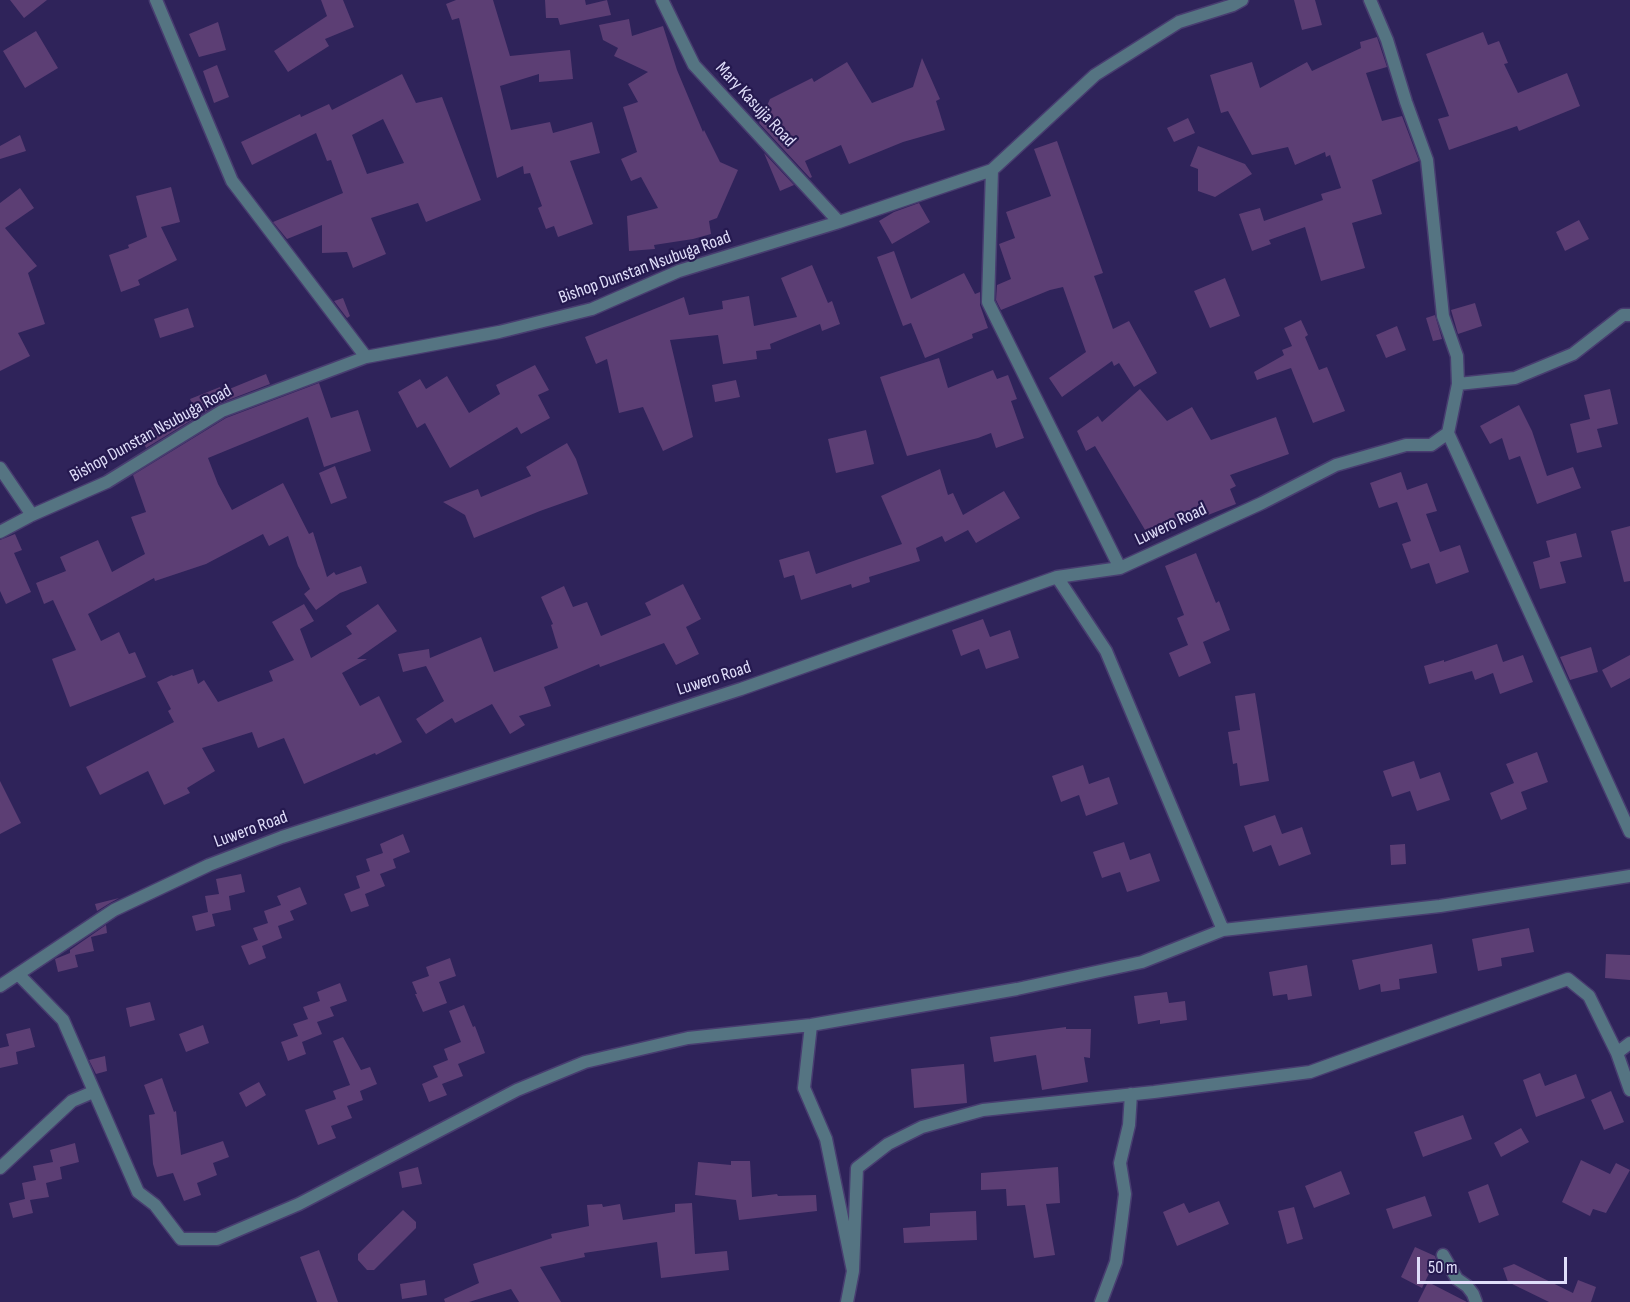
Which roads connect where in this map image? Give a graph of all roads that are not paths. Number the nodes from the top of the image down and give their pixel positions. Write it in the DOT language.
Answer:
graph roads {
  1 [pos="156,0"];
  2 [pos="662,0"];
  3 [pos="1242,0"];
  4 [pos="1370,0"];
  5 [pos="992,170"];
  6 [pos="839,222"];
  7 [pos="1630,315"];
  8 [pos="366,357"];
  9 [pos="1458,384"];
  10 [pos="1448,433"];
  11 [pos="0,468"];
  12 [pos="32,515"];
  13 [pos="0,532"];
  14 [pos="1120,568"];
  15 [pos="1057,577"];
  16 [pos="1630,831"];
  17 [pos="1630,876"];
  18 [pos="1223,930"];
  19 [pos="19,975"];
  20 [pos="0,986"];
  21 [pos="811,1025"];
  22 [pos="1630,1043"];
  23 [pos="1617,1053"];
  24 [pos="1630,1090"];
  25 [pos="93,1092"];
  26 [pos="1131,1094"];
  27 [pos="0,1168"];
  28 [pos="1443,1255"];
  29 [pos="852,1271"];
  30 [pos="847,1302"];
  31 [pos="1101,1302"];
  32 [pos="1476,1302"];
  1 -- 8 [label="street"];
  2 -- 6 [label="street, Mary Kasujja Road"];
  3 -- 5 [label="street, Bishop Dunstan Nsubuga Road"];
  4 -- 9 [label="street"];
  5 -- 6 [label="street, Bishop Dunstan Nsubuga Road"];
  5 -- 14 [label="street"];
  6 -- 8 [label="street, Bishop Dunstan Nsubuga Road"];
  7 -- 9 [label="street"];
  8 -- 12 [label="street, Bishop Dunstan Nsubuga Road"];
  9 -- 10 [label="street"];
  10 -- 14 [label="street, Luwero Road"];
  10 -- 16 [label="street"];
  11 -- 12 [label="street"];
  12 -- 13 [label="street, Bishop Dunstan Nsubuga Road"];
  14 -- 15 [label="street, Luwero Road"];
  15 -- 18 [label="street"];
  15 -- 19 [label="street, Luwero Road"];
  17 -- 18 [label="street"];
  18 -- 21 [label="street"];
  19 -- 20 [label="street, Luwero Road"];
  19 -- 25 [label="street"];
  21 -- 25 [label="street"];
  21 -- 29 [label="street"];
  22 -- 23 [label="street"];
  23 -- 24 [label="street"];
  23 -- 26 [label="street"];
  25 -- 27 [label="street"];
  26 -- 29 [label="street"];
  26 -- 31 [label="street"];
  28 -- 32 [label="street"];
  29 -- 30 [label="street"];
}
